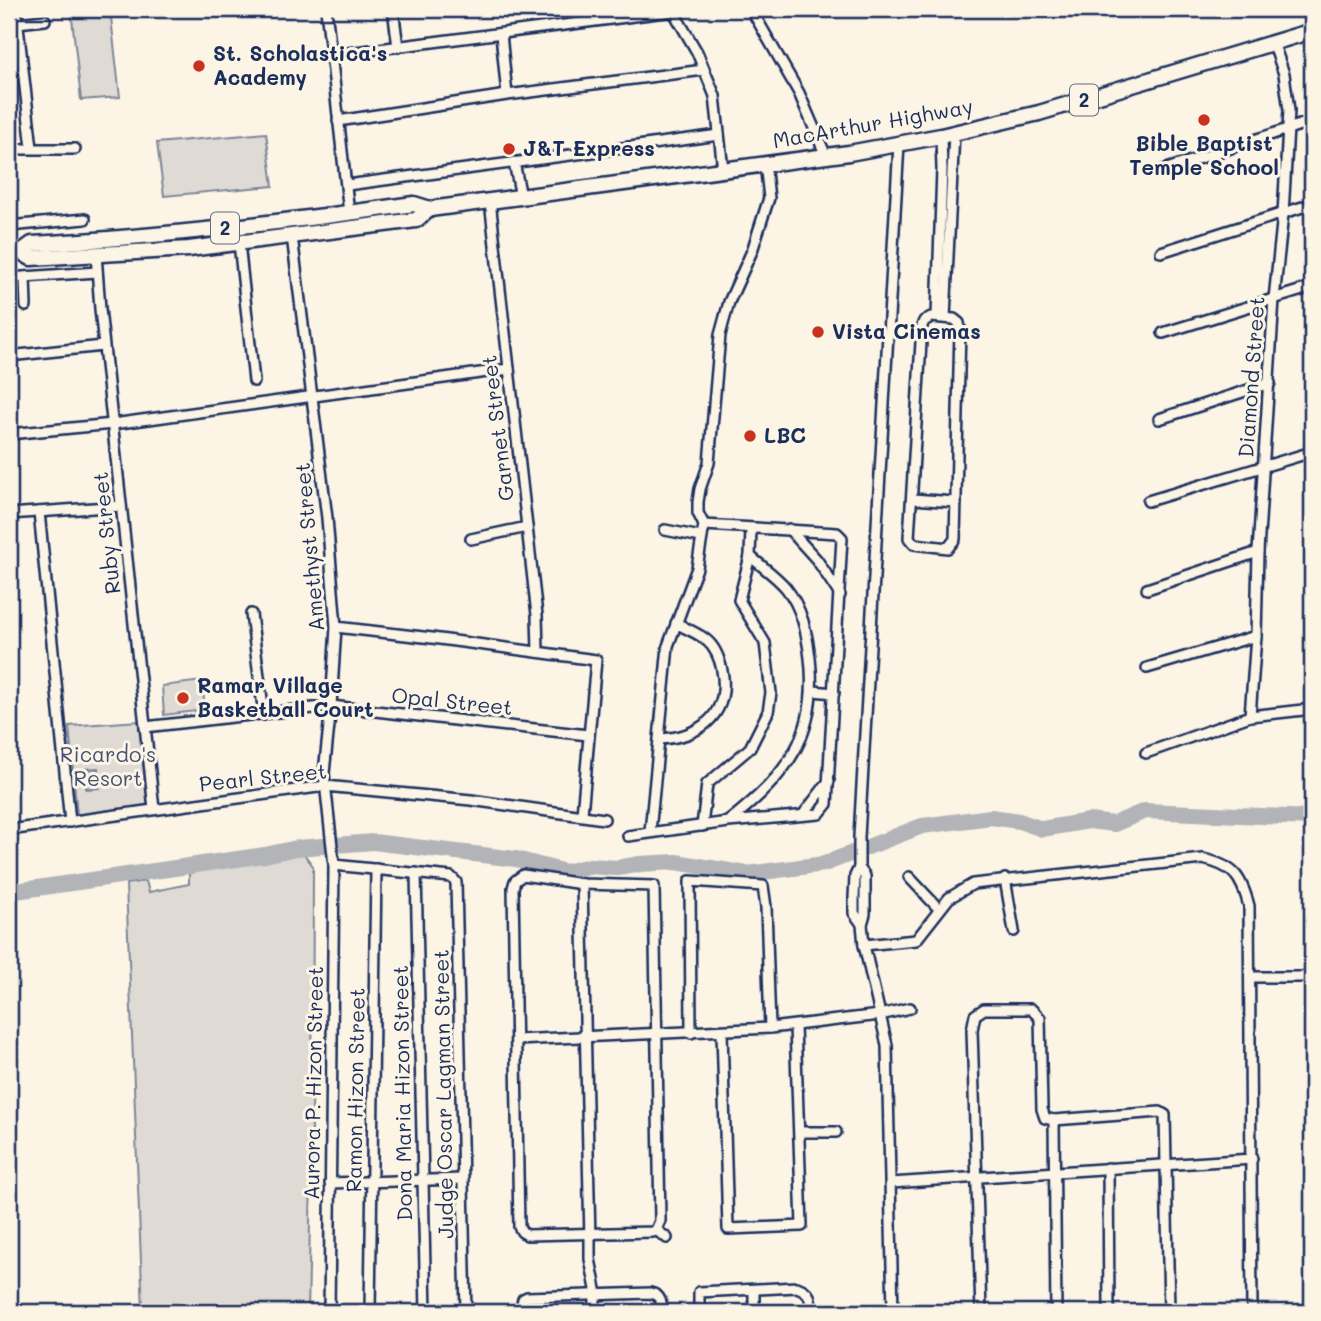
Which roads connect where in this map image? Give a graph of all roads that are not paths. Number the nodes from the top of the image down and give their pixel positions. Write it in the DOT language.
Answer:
graph roads {
  1 [pos="16,9"];
  2 [pos="326,9"];
  3 [pos="393,9"];
  4 [pos="751,9"];
  5 [pos="673,10"];
  6 [pos="45,20"];
  7 [pos="18,23"];
  8 [pos="1312,31"];
  9 [pos="501,34"];
  10 [pos="1273,43"];
  11 [pos="398,47"];
  12 [pos="332,55"];
  13 [pos="704,70"];
  14 [pos="508,95"];
  15 [pos="338,121"];
  16 [pos="1312,121"];
  17 [pos="1286,129"];
  18 [pos="719,135"];
  19 [pos="948,135"];
  20 [pos="900,144"];
  21 [pos="32,148"];
  22 [pos="9,149"];
  23 [pos="75,149"];
  24 [pos="826,156"];
  25 [pos="514,162"];
  26 [pos="765,163"];
  27 [pos="723,170"];
  28 [pos="1161,171"];
  29 [pos="346,185"];
  30 [pos="521,197"];
  31 [pos="490,201"];
  32 [pos="1312,204"];
  33 [pos="430,209"];
  34 [pos="349,213"];
  35 [pos="1283,214"];
  36 [pos="85,219"];
  37 [pos="55,222"];
  38 [pos="9,226"];
  39 [pos="292,236"];
  40 [pos="58,243"];
  41 [pos="239,243"];
  42 [pos="1161,251"];
  43 [pos="15,252"];
  44 [pos="96,254"];
  45 [pos="97,272"];
  46 [pos="25,277"];
  47 [pos="9,278"];
  48 [pos="1312,287"];
  49 [pos="1274,299"];
  50 [pos="26,306"];
  51 [pos="941,317"];
  52 [pos="1163,332"];
  53 [pos="103,346"];
  54 [pos="9,356"];
  55 [pos="509,369"];
  56 [pos="254,381"];
  57 [pos="1270,383"];
  58 [pos="312,394"];
  59 [pos="1159,419"];
  60 [pos="113,424"];
  61 [pos="9,434"];
  62 [pos="1312,452"];
  63 [pos="1264,467"];
  64 [pos="912,499"];
  65 [pos="1148,501"];
  66 [pos="956,502"];
  67 [pos="121,506"];
  68 [pos="40,512"];
  69 [pos="9,514"];
  70 [pos="704,525"];
  71 [pos="527,527"];
  72 [pos="751,529"];
  73 [pos="789,529"];
  74 [pos="665,530"];
  75 [pos="701,537"];
  76 [pos="471,538"];
  77 [pos="1258,552"];
  78 [pos="750,556"];
  79 [pos="1147,589"];
  80 [pos="839,595"];
  81 [pos="251,614"];
  82 [pos="676,624"];
  83 [pos="336,628"];
  84 [pos="1256,636"];
  85 [pos="538,652"];
  86 [pos="1147,668"];
  87 [pos="813,691"];
  88 [pos="834,693"];
  89 [pos="331,706"];
  90 [pos="1312,709"];
  91 [pos="264,716"];
  92 [pos="1250,716"];
  93 [pos="145,727"];
  94 [pos="588,735"];
  95 [pos="660,739"];
  96 [pos="1146,753"];
  97 [pos="829,781"];
  98 [pos="325,786"];
  99 [pos="153,809"];
  100 [pos="582,814"];
  101 [pos="803,815"];
  102 [pos="604,819"];
  103 [pos="70,822"];
  104 [pos="728,822"];
  105 [pos="702,826"];
  106 [pos="9,830"];
  107 [pos="650,832"];
  108 [pos="628,836"];
  109 [pos="333,860"];
  110 [pos="376,869"];
  111 [pos="416,873"];
  112 [pos="909,877"];
  113 [pos="1005,879"];
  114 [pos="582,884"];
  115 [pos="939,909"];
  116 [pos="1014,931"];
  117 [pos="864,945"];
  118 [pos="1250,977"];
  119 [pos="1312,977"];
  120 [pos="911,1008"];
  121 [pos="880,1015"];
  122 [pos="795,1026"];
  123 [pos="770,1028"];
  124 [pos="722,1032"];
  125 [pos="691,1033"];
  126 [pos="656,1035"];
  127 [pos="585,1038"];
  128 [pos="516,1040"];
  129 [pos="1054,1120"];
  130 [pos="800,1132"];
  131 [pos="836,1132"];
  132 [pos="1252,1158"];
  133 [pos="1168,1163"];
  134 [pos="1108,1168"];
  135 [pos="1054,1172"];
  136 [pos="977,1177"];
  137 [pos="463,1179"];
  138 [pos="423,1180"];
  139 [pos="372,1182"];
  140 [pos="330,1183"];
  141 [pos="891,1183"];
  142 [pos="656,1230"];
  143 [pos="590,1234"];
  144 [pos="667,1238"];
  145 [pos="754,1290"];
  146 [pos="594,1294"];
  147 [pos="329,1312"];
  148 [pos="370,1312"];
  149 [pos="426,1312"];
  150 [pos="466,1312"];
  151 [pos="520,1312"];
  152 [pos="594,1312"];
  153 [pos="662,1312"];
  154 [pos="699,1312"];
  155 [pos="754,1312"];
  156 [pos="811,1312"];
  157 [pos="893,1312"];
  158 [pos="981,1312"];
  159 [pos="1056,1312"];
  160 [pos="1109,1312"];
  161 [pos="1169,1312"];
  162 [pos="1252,1312"];
  1 -- 7 [label="street"];
  2 -- 12 [label="street"];
  3 -- 11 [label="street"];
  4 -- 24 [label="street"];
  5 -- 9 [label="street"];
  5 -- 13 [label="street"];
  6 -- 7 [label="street"];
  7 -- 21 [label="street"];
  8 -- 10 [label="highway, MacArthur Highway / 2"];
  9 -- 11 [label="street"];
  9 -- 14 [label="street"];
  10 -- 17 [label="street, Diamond Street"];
  10 -- 19 [label="highway, MacArthur Highway / 2"];
  11 -- 12 [label="street"];
  12 -- 15 [label="street"];
  13 -- 14 [label="street"];
  13 -- 18 [label="street"];
  14 -- 15 [label="street"];
  15 -- 29 [label="street"];
  16 -- 17 [label="street"];
  17 -- 28 [label="street"];
  17 -- 35 [label="street, Diamond Street"];
  18 -- 25 [label="street"];
  18 -- 27 [label="street"];
  19 -- 20 [label="highway, MacArthur Highway / 2"];
  19 -- 51 [label="street"];
  20 -- 24 [label="highway, MacArthur Highway / 2"];
  20 -- 117 [label="street"];
  21 -- 22 [label="street"];
  21 -- 23 [label="street"];
  24 -- 26 [label="highway, MacArthur Highway / 2"];
  25 -- 29 [label="street"];
  25 -- 30 [label="street"];
  26 -- 27 [label="highway, MacArthur Highway / 2"];
  26 -- 70 [label="street"];
  27 -- 30 [label="highway, MacArthur Highway / 2"];
  29 -- 34 [label="street"];
  30 -- 31 [label="highway, MacArthur Highway / 2"];
  31 -- 33 [label="highway, MacArthur Highway / 2"];
  31 -- 55 [label="street, Garnet Street"];
  32 -- 35 [label="street"];
  33 -- 34 [label="highway, MacArthur Highway / 2"];
  33 -- 39 [label="highway, MacArthur Highway / 2"];
  34 -- 40 [label="highway, MacArthur Highway / 2"];
  35 -- 42 [label="street"];
  35 -- 49 [label="street, Diamond Street"];
  36 -- 37 [label="street"];
  37 -- 38 [label="street"];
  37 -- 40 [label="street"];
  39 -- 41 [label="highway, MacArthur Highway / 2"];
  39 -- 58 [label="street, Amethyst Street"];
  40 -- 43 [label="highway, MacArthur Highway / 2"];
  41 -- 44 [label="highway, MacArthur Highway / 2"];
  41 -- 56 [label="street"];
  43 -- 44 [label="highway, MacArthur Highway / 2"];
  44 -- 45 [label="street, Ruby Street"];
  45 -- 46 [label="street"];
  45 -- 53 [label="street, Ruby Street"];
  46 -- 47 [label="street"];
  46 -- 50 [label="street"];
  48 -- 49 [label="street"];
  49 -- 52 [label="street"];
  49 -- 57 [label="street, Diamond Street"];
  51 -- 64 [label="street"];
  51 -- 66 [label="street"];
  53 -- 54 [label="street"];
  53 -- 60 [label="street, Ruby Street"];
  55 -- 58 [label="street"];
  55 -- 71 [label="street, Garnet Street"];
  57 -- 59 [label="street"];
  57 -- 63 [label="street, Diamond Street"];
  58 -- 60 [label="street"];
  58 -- 83 [label="street, Amethyst Street"];
  60 -- 61 [label="street"];
  60 -- 67 [label="street, Ruby Street"];
  62 -- 63 [label="street"];
  63 -- 65 [label="street"];
  63 -- 77 [label="street, Diamond Street"];
  64 -- 66 [label="street"];
  64 -- 66 [label="street"];
  67 -- 68 [label="street"];
  67 -- 93 [label="street, Ruby Street"];
  68 -- 69 [label="street"];
  68 -- 103 [label="street"];
  70 -- 72 [label="street"];
  70 -- 75 [label="street"];
  71 -- 76 [label="street"];
  71 -- 85 [label="street, Garnet Street"];
  72 -- 73 [label="street"];
  72 -- 78 [label="street"];
  73 -- 80 [label="street"];
  73 -- 80 [label="street"];
  74 -- 75 [label="street"];
  75 -- 82 [label="street"];
  77 -- 79 [label="street"];
  77 -- 84 [label="street, Diamond Street"];
  78 -- 87 [label="street"];
  78 -- 105 [label="street"];
  80 -- 88 [label="street"];
  81 -- 91 [label="street"];
  82 -- 95 [label="street"];
  82 -- 95 [label="street"];
  83 -- 85 [label="street"];
  83 -- 89 [label="street, Amethyst Street"];
  84 -- 86 [label="street"];
  84 -- 92 [label="street, Diamond Street"];
  85 -- 94 [label="street"];
  87 -- 88 [label="street"];
  87 -- 104 [label="street"];
  88 -- 97 [label="street"];
  89 -- 91 [label="street, Opal Street"];
  89 -- 94 [label="street, Opal Street"];
  89 -- 98 [label="street, Amethyst Street"];
  90 -- 92 [label="street"];
  91 -- 93 [label="street, Opal Street"];
  92 -- 96 [label="street"];
  93 -- 99 [label="street, Ruby Street"];
  94 -- 100 [label="street"];
  95 -- 107 [label="street"];
  97 -- 101 [label="street"];
  97 -- 101 [label="street"];
  98 -- 99 [label="street, Pearl Street"];
  98 -- 100 [label="street, Pearl Street"];
  98 -- 109 [label="street, Amethyst Street"];
  99 -- 103 [label="street, Pearl Street"];
  100 -- 102 [label="street, Pearl Street"];
  101 -- 104 [label="street"];
  103 -- 106 [label="street, Pearl Street"];
  104 -- 105 [label="street"];
  105 -- 107 [label="street"];
  107 -- 108 [label="street"];
  109 -- 110 [label="street"];
  109 -- 140 [label="street, Aurora P. Hizon Street"];
  110 -- 111 [label="street"];
  110 -- 139 [label="street, Ramon Hizon Street"];
  111 -- 137 [label="street, Judge Oscar Lagman Street"];
  111 -- 138 [label="street, Dona Maria Hizon Street"];
  112 -- 115 [label="street"];
  113 -- 115 [label="street"];
  113 -- 116 [label="street"];
  113 -- 118 [label="street"];
  114 -- 126 [label="street"];
  114 -- 127 [label="street"];
  114 -- 128 [label="street"];
  115 -- 117 [label="street"];
  117 -- 121 [label="street"];
  118 -- 119 [label="street"];
  118 -- 132 [label="street"];
  120 -- 121 [label="street"];
  121 -- 122 [label="street"];
  121 -- 141 [label="street"];
  122 -- 123 [label="street"];
  122 -- 130 [label="street"];
  123 -- 124 [label="street"];
  123 -- 125 [label="street"];
  124 -- 125 [label="street"];
  124 -- 130 [label="street"];
  125 -- 126 [label="street"];
  126 -- 127 [label="street"];
  126 -- 142 [label="street"];
  127 -- 128 [label="street"];
  127 -- 143 [label="street"];
  128 -- 143 [label="street"];
  129 -- 133 [label="street"];
  129 -- 135 [label="street"];
  129 -- 136 [label="street"];
  130 -- 131 [label="street"];
  132 -- 133 [label="street"];
  132 -- 162 [label="street"];
  133 -- 134 [label="street"];
  133 -- 161 [label="street"];
  134 -- 135 [label="street"];
  134 -- 160 [label="street"];
  135 -- 136 [label="street"];
  135 -- 159 [label="street"];
  136 -- 141 [label="street"];
  136 -- 158 [label="street"];
  137 -- 138 [label="street"];
  137 -- 150 [label="street, Judge Oscar Lagman Street"];
  138 -- 139 [label="street"];
  138 -- 149 [label="street, Dona Maria Hizon Street"];
  139 -- 140 [label="street"];
  139 -- 148 [label="street, Ramon Hizon Street"];
  140 -- 147 [label="street, Aurora P. Hizon Street"];
  141 -- 157 [label="street"];
  142 -- 143 [label="street"];
  142 -- 144 [label="street"];
  143 -- 146 [label="street"];
  145 -- 154 [label="street"];
  145 -- 155 [label="street"];
  145 -- 156 [label="street"];
  146 -- 151 [label="street"];
  146 -- 152 [label="street"];
  146 -- 153 [label="street"];
}
